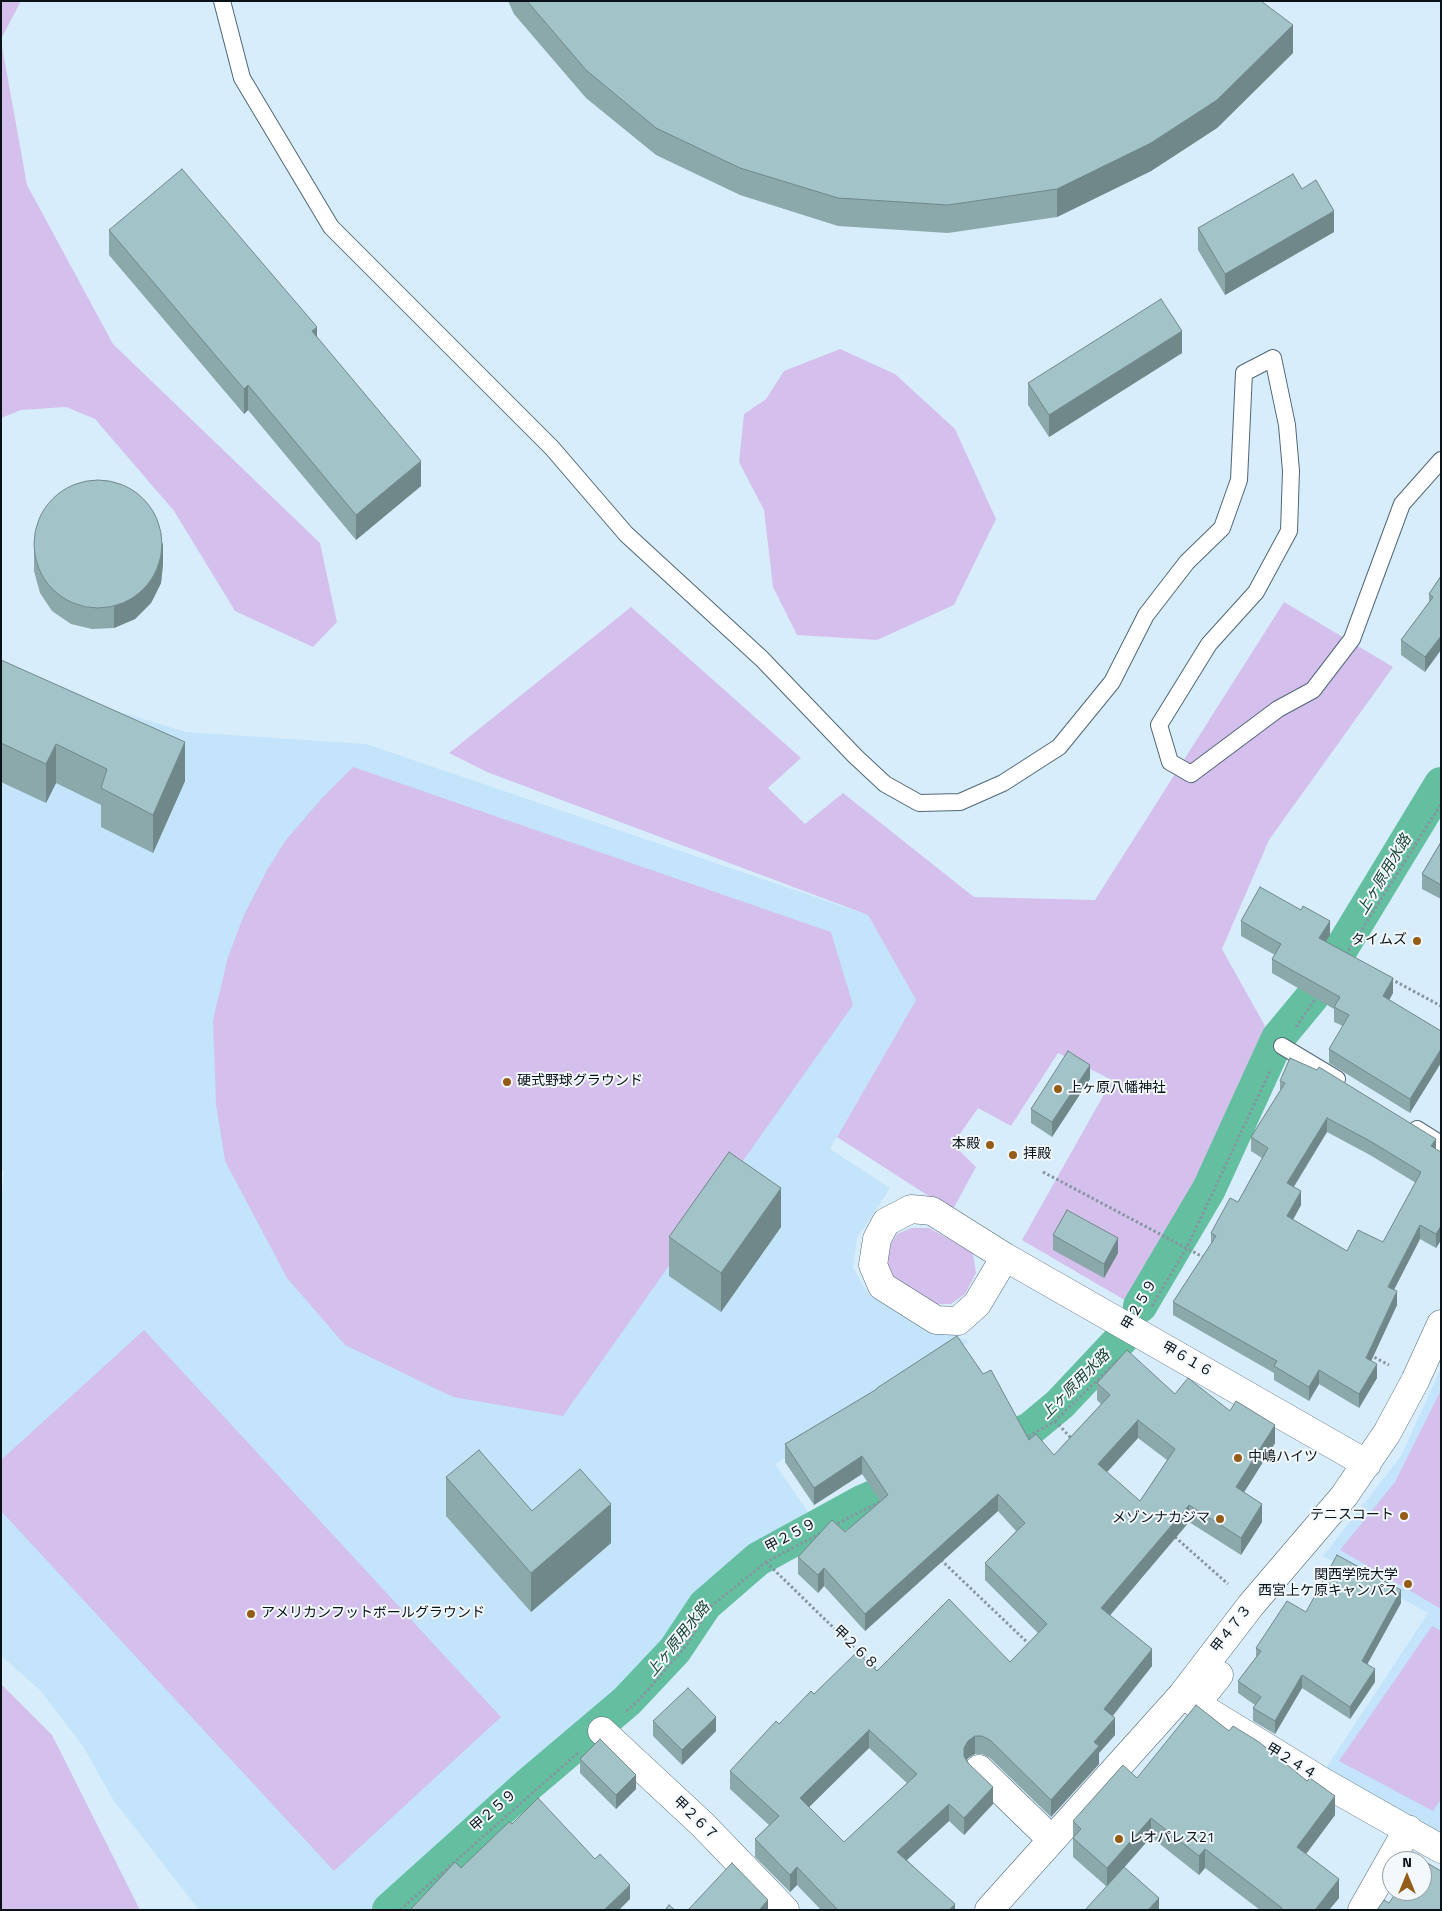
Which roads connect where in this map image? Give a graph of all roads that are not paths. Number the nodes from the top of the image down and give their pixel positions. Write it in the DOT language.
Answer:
graph roads {
  1 [pos="222,1"];
  2 [pos="1441,460"];
  3 [pos="1282,1046"];
  4 [pos="1349,1087"];
  5 [pos="1407,1123"];
  6 [pos="1441,1144"];
  7 [pos="1005,1257"];
  8 [pos="1441,1324"];
  9 [pos="1367,1464"];
  10 [pos="1276,1575"];
  11 [pos="1196,1704"];
  12 [pos="602,1731"];
  13 [pos="979,1769"];
  14 [pos="1060,1830"];
  15 [pos="1408,1830"];
  16 [pos="1441,1849"];
  17 [pos="785,1910"];
  18 [pos="988,1910"];
  19 [pos="1362,1910"];
  1 -- 2 [label="lane"];
  3 -- 4 [label="lane"];
  5 -- 6 [label="lane"];
  7 -- 7 [label="street, 甲６１６"];
  7 -- 9 [label="street, 甲６１６"];
  8 -- 9 [label="street, 甲４７３"];
  9 -- 10 [label="street, 甲４７３"];
  10 -- 11 [label="street"];
  10 -- 14 [label="street, 甲４７３"];
  11 -- 14 [label="street"];
  11 -- 15 [label="street, 甲２４４"];
  12 -- 17 [label="street, 甲２６７"];
  13 -- 14 [label="street"];
  14 -- 18 [label="street, 甲４７３"];
  15 -- 16 [label="street, 甲２４４"];
  15 -- 19 [label="street"];
}
